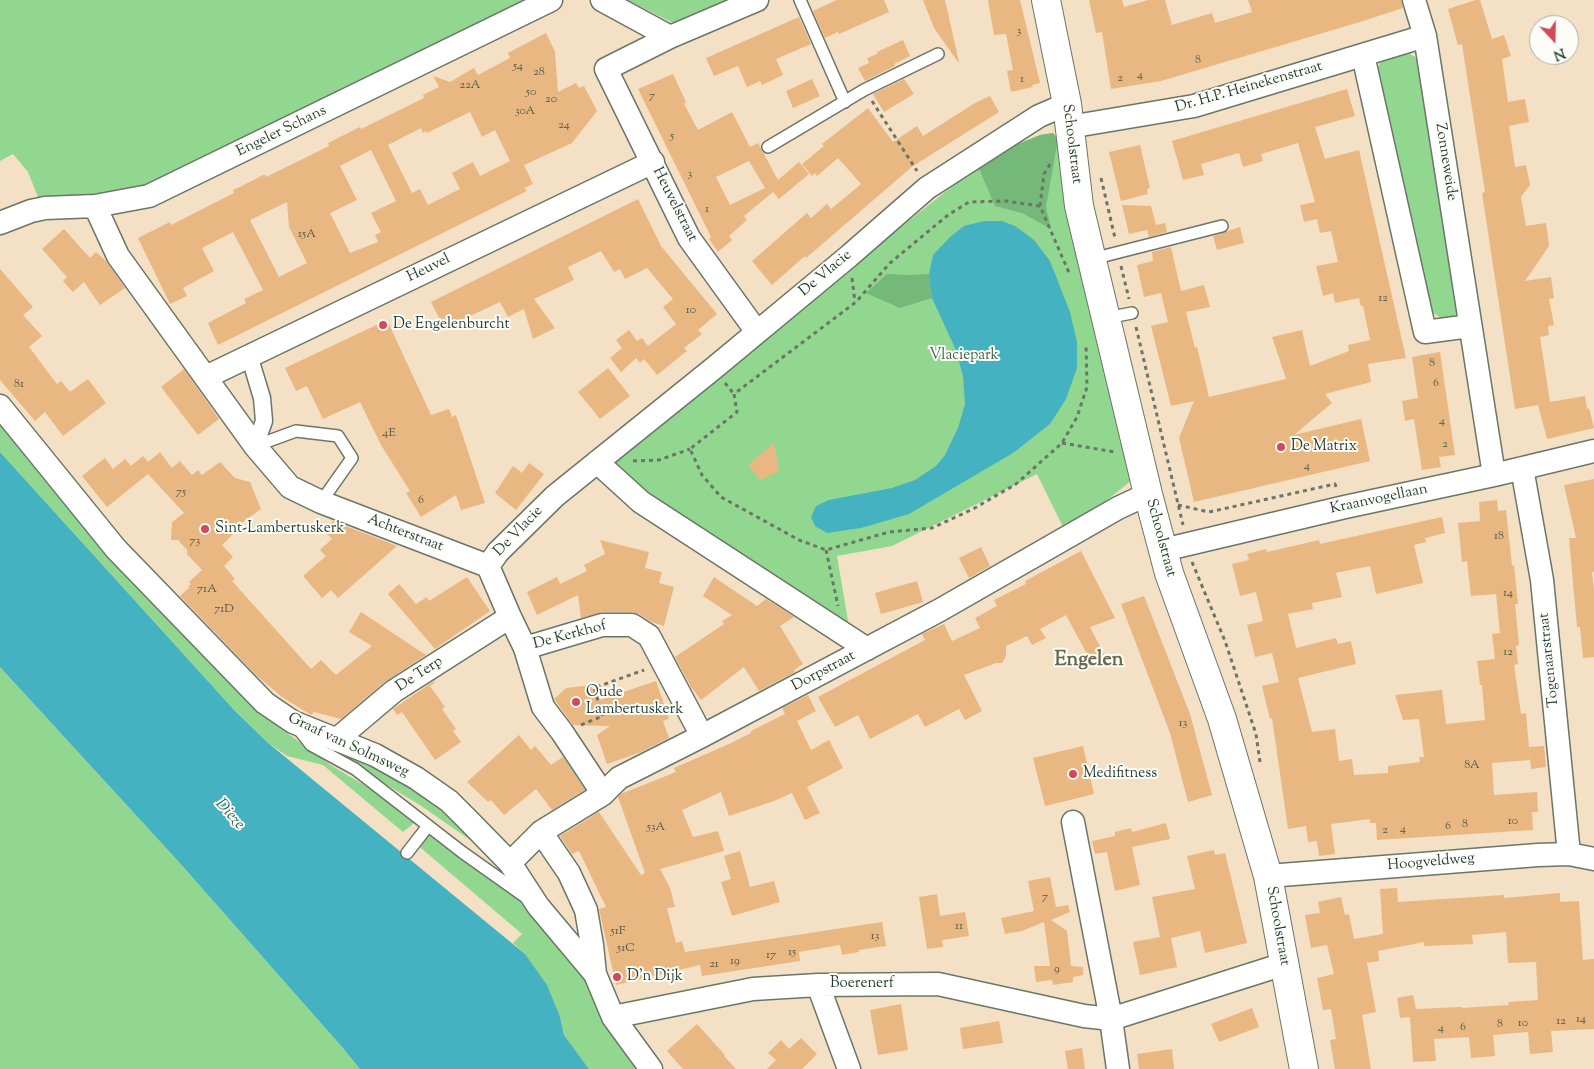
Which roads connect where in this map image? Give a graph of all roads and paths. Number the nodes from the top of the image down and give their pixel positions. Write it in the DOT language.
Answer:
graph roads {
  1 [pos="551,0"];
  2 [pos="602,0"];
  3 [pos="757,0"];
  4 [pos="800,0"];
  5 [pos="1046,0"];
  6 [pos="1414,0"];
  7 [pos="1425,36"];
  8 [pos="670,37"];
  9 [pos="938,54"];
  10 [pos="1363,55"];
  11 [pos="864,90"];
  12 [pos="845,102"];
  13 [pos="1068,115"];
  14 [pos="768,147"];
  15 [pos="1053,158"];
  16 [pos="653,162"];
  17 [pos="1099,169"];
  18 [pos="927,188"];
  19 [pos="95,206"];
  20 [pos="1040,206"];
  21 [pos="0,223"];
  22 [pos="1222,226"];
  23 [pos="1118,253"];
  24 [pos="1092,259"];
  25 [pos="1072,284"];
  26 [pos="1132,313"];
  27 [pos="1106,318"];
  28 [pos="1470,326"];
  29 [pos="757,332"];
  30 [pos="1086,341"];
  31 [pos="249,355"];
  32 [pos="206,377"];
  33 [pos="0,406"];
  34 [pos="1062,443"];
  35 [pos="255,446"];
  36 [pos="690,449"];
  37 [pos="1594,450"];
  38 [pos="1139,457"];
  39 [pos="632,461"];
  40 [pos="597,462"];
  41 [pos="1522,468"];
  42 [pos="1494,475"];
  43 [pos="1148,494"];
  44 [pos="321,502"];
  45 [pos="1178,505"];
  46 [pos="1345,507"];
  47 [pos="1175,547"];
  48 [pos="826,550"];
  49 [pos="488,566"];
  50 [pos="510,617"];
  51 [pos="843,634"];
  52 [pos="525,648"];
  53 [pos="867,648"];
  54 [pos="662,663"];
  55 [pos="293,722"];
  56 [pos="562,732"];
  57 [pos="702,736"];
  58 [pos="336,740"];
  59 [pos="1261,762"];
  60 [pos="603,794"];
  61 [pos="1073,822"];
  62 [pos="428,826"];
  63 [pos="541,832"];
  64 [pos="407,853"];
  65 [pos="1569,854"];
  66 [pos="1594,859"];
  67 [pos="510,863"];
  68 [pos="1268,876"];
  69 [pos="538,906"];
  70 [pos="1284,964"];
  71 [pos="595,974"];
  72 [pos="818,985"];
  73 [pos="613,1017"];
  74 [pos="1111,1019"];
  75 [pos="651,1069"];
  76 [pos="849,1069"];
  77 [pos="1118,1069"];
  78 [pos="1304,1069"];
  1 -- 19 [label="street, Engeler Schans"];
  2 -- 8 [label="street"];
  3 -- 8 [label="street"];
  4 -- 12 [label="lane"];
  5 -- 13 [label="street, Schoolstraat"];
  6 -- 7 [label="street, Zonneweide"];
  7 -- 10 [label="street, Dr. H.P. Heinekenstraat"];
  7 -- 28 [label="street, Zonneweide"];
  8 -- 16 [label="street, Heuvelstraat"];
  9 -- 11 [label="lane"];
  10 -- 13 [label="street, Dr. H.P. Heinekenstraat"];
  10 -- 28 [label="street"];
  11 -- 12 [label="lane"];
  11 -- 18 [label="path"];
  12 -- 14 [label="lane"];
  13 -- 18 [label="street, De Vlacie"];
  13 -- 24 [label="street, Schoolstraat"];
  15 -- 20 [label="path"];
  16 -- 29 [label="street, Heuvelstraat"];
  16 -- 31 [label="street, Heuvel"];
  17 -- 23 [label="path"];
  18 -- 29 [label="street, De Vlacie"];
  19 -- 21 [label="street, Engeler Schans"];
  19 -- 32 [label="street, Achterstraat"];
  20 -- 25 [label="path"];
  20 -- 36 [label="path"];
  22 -- 23 [label="lane"];
  23 -- 24 [label="lane"];
  23 -- 26 [label="path"];
  24 -- 27 [label="street, Schoolstraat"];
  26 -- 27 [label="lane"];
  26 -- 45 [label="path"];
  27 -- 38 [label="street, Schoolstraat"];
  28 -- 42 [label="street, Zonneweide"];
  29 -- 40 [label="street, De Vlacie"];
  30 -- 34 [label="path"];
  31 -- 32 [label="street, Heuvel"];
  31 -- 35 [label="street"];
  32 -- 35 [label="street, Achterstraat"];
  33 -- 55 [label="street, Graaf van Solmsweg"];
  34 -- 38 [label="path"];
  34 -- 48 [label="path"];
  35 -- 44 [label="street, Achterstraat"];
  35 -- 44 [label="lane"];
  36 -- 39 [label="path"];
  36 -- 48 [label="path"];
  37 -- 41 [label="street, Kraanvogellaan"];
  38 -- 43 [label="street, Schoolstraat"];
  40 -- 49 [label="street, De Vlacie"];
  40 -- 51 [label="street"];
  41 -- 42 [label="street, Kraanvogellaan"];
  41 -- 65 [label="street, Togenaarstraat"];
  42 -- 46 [label="street, Kraanvogellaan"];
  43 -- 47 [label="street, Schoolstraat"];
  43 -- 53 [label="street, Dorpstraat"];
  44 -- 49 [label="street, Achterstraat"];
  45 -- 46 [label="path"];
  45 -- 47 [label="path"];
  46 -- 47 [label="street, Kraanvogellaan"];
  47 -- 59 [label="path"];
  47 -- 68 [label="street, Schoolstraat"];
  48 -- 51 [label="path"];
  49 -- 50 [label="street"];
  50 -- 52 [label="street"];
  50 -- 58 [label="street, De Terp"];
  51 -- 53 [label="street"];
  52 -- 54 [label="street, De Kerkhof"];
  52 -- 56 [label="street"];
  53 -- 57 [label="street, Dorpstraat"];
  54 -- 56 [label="path"];
  54 -- 57 [label="street, De Kerkhof"];
  55 -- 58 [label="street, Graaf van Solmsweg"];
  55 -- 62 [label="lane"];
  56 -- 60 [label="street"];
  57 -- 60 [label="street, Dorpstraat"];
  58 -- 67 [label="street, Graaf van Solmsweg"];
  60 -- 63 [label="street, Dorpstraat"];
  61 -- 74 [label="street"];
  62 -- 64 [label="lane"];
  62 -- 69 [label="lane"];
  63 -- 67 [label="street, Dorpstraat"];
  63 -- 71 [label="street, Graaf van Solmsweg"];
  65 -- 66 [label="street, Hoogveldweg"];
  65 -- 68 [label="street, Hoogveldweg"];
  67 -- 69 [label="street, Graaf van Solmsweg"];
  68 -- 70 [label="street, Schoolstraat"];
  69 -- 71 [label="street, Graaf van Solmsweg"];
  70 -- 74 [label="street, Boerenerf"];
  70 -- 78 [label="street, Schoolstraat"];
  71 -- 73 [label="street, Graaf van Solmsweg"];
  72 -- 73 [label="street, Boerenerf"];
  72 -- 74 [label="street, Boerenerf"];
  72 -- 76 [label="street"];
  73 -- 75 [label="street, Graaf van Solmsweg"];
  74 -- 77 [label="street"];
}
